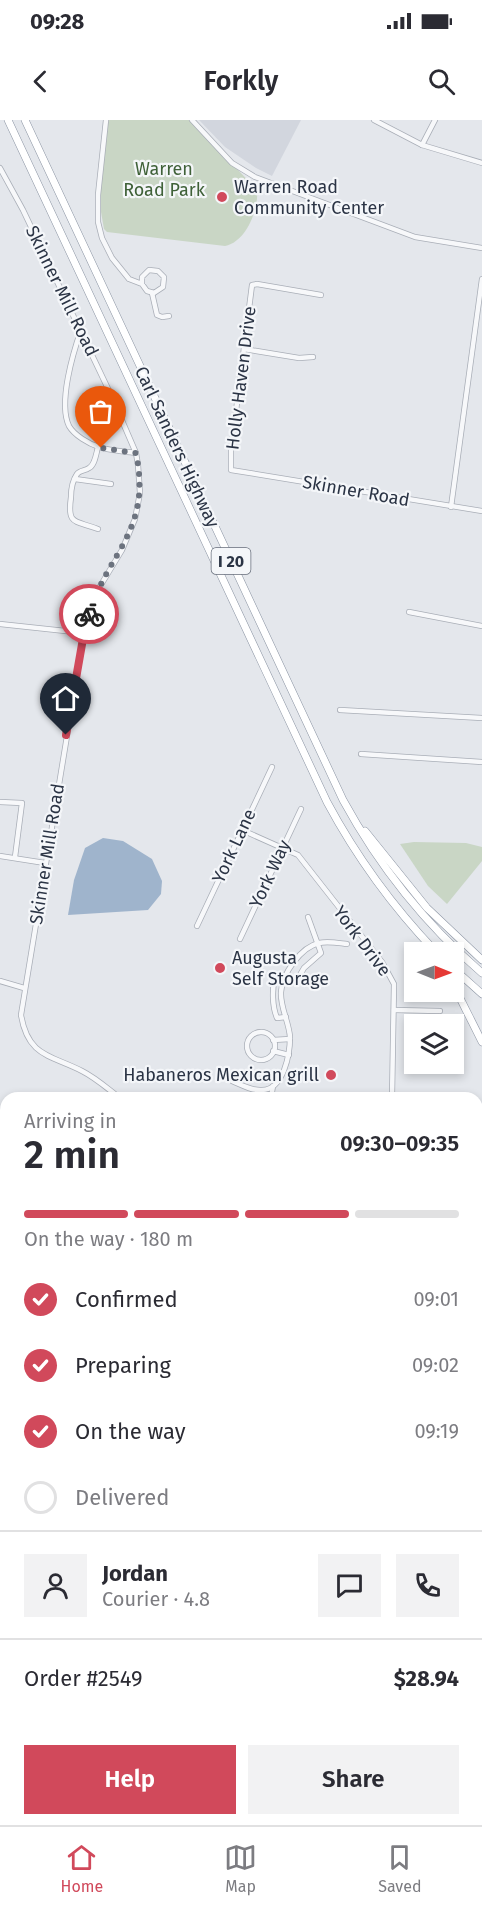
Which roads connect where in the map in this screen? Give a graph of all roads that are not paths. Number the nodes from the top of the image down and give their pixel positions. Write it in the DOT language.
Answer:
graph roads {
  1 [pos="8,120"];
  2 [pos="25,120"];
  3 [pos="106,120"];
  4 [pos="192,120"];
  5 [pos="374,120"];
  6 [pos="435,120"];
  7 [pos="422,145"];
  8 [pos="482,163"];
  9 [pos="0,168"];
  10 [pos="482,248"];
  11 [pos="482,279"];
  12 [pos="141,284"];
  13 [pos="152,293"];
  14 [pos="321,295"];
  15 [pos="169,316"];
  16 [pos="81,330"];
  17 [pos="244,349"];
  18 [pos="313,357"];
  19 [pos="98,447"];
  20 [pos="136,453"];
  21 [pos="231,470"];
  22 [pos="75,479"];
  23 [pos="111,484"];
  24 [pos="451,507"];
  25 [pos="482,512"];
  26 [pos="98,530"];
  27 [pos="409,612"];
  28 [pos="0,624"];
  29 [pos="482,626"];
  30 [pos="84,633"];
  31 [pos="340,710"];
  32 [pos="482,718"];
  33 [pos="361,754"];
  34 [pos="482,762"];
  35 [pos="272,767"];
  36 [pos="0,802"];
  37 [pos="301,808"];
  38 [pos="350,814"];
  39 [pos="242,830"];
  40 [pos="282,848"];
  41 [pos="0,855"];
  42 [pos="15,857"];
  43 [pos="45,863"];
  44 [pos="308,917"];
  45 [pos="408,922"];
  46 [pos="196,926"];
  47 [pos="240,939"];
  48 [pos="423,942"];
  49 [pos="427,942"];
  50 [pos="318,943"];
  51 [pos="347,944"];
  52 [pos="482,960"];
  53 [pos="482,973"];
  54 [pos="464,978"];
  55 [pos="285,979"];
  56 [pos="0,981"];
  57 [pos="24,988"];
  58 [pos="482,994"];
  59 [pos="462,1002"];
  60 [pos="394,1010"];
  61 [pos="441,1011"];
  62 [pos="286,1017"];
  63 [pos="290,1039"];
  64 [pos="273,1040"];
  65 [pos="482,1042"];
  66 [pos="273,1051"];
  67 [pos="289,1055"];
  68 [pos="232,1081"];
  69 [pos="273,1086"];
  70 [pos="112,1092"];
  71 [pos="272,1092"];
  72 [pos="392,1092"];
  1 -- 45 [label="highway, Carl Sanders Highway / I 20"];
  2 -- 38 [label="highway, Carl Sanders Highway / I 20"];
  3 -- 12 [label="street"];
  4 -- 10 [label="street"];
  5 -- 7 [label="street"];
  6 -- 7 [label="street"];
  7 -- 8 [label="street"];
  9 -- 16 [label="street, Skinner Mill Road"];
  11 -- 24 [label="street"];
  12 -- 13 [label="street"];
  12 -- 13 [label="street"];
  13 -- 15 [label="street"];
  14 -- 17 [label="street, Holly Haven Drive"];
  16 -- 19 [label="street"];
  16 -- 20 [label="street, Skinner Mill Road"];
  17 -- 18 [label="street"];
  17 -- 21 [label="street, Holly Haven Drive"];
  19 -- 20 [label="street"];
  19 -- 22 [label="street"];
  20 -- 30 [label="street, Skinner Mill Road"];
  21 -- 24 [label="street, Skinner Road"];
  22 -- 23 [label="street"];
  22 -- 26 [label="street"];
  24 -- 25 [label="street, Skinner Road"];
  27 -- 29 [label="street"];
  28 -- 30 [label="street"];
  30 -- 43 [label="street, Skinner Mill Road"];
  31 -- 32 [label="street"];
  33 -- 34 [label="street"];
  35 -- 39 [label="street, York Lane"];
  36 -- 42 [label="street"];
  37 -- 40 [label="street, York Way"];
  38 -- 52 [label="highway"];
  38 -- 53 [label="highway, Carl Sanders Highway / I 20"];
  39 -- 40 [label="street, York Drive"];
  39 -- 46 [label="street, York Lane"];
  40 -- 47 [label="street, York Way"];
  40 -- 60 [label="street, York Drive"];
  41 -- 42 [label="street"];
  42 -- 43 [label="street"];
  43 -- 57 [label="street, Skinner Mill Road"];
  44 -- 50 [label="street"];
  45 -- 48 [label="highway"];
  45 -- 49 [label="highway, Carl Sanders Highway / I 20"];
  50 -- 51 [label="street"];
  50 -- 55 [label="street"];
  50 -- 55 [label="street"];
  54 -- 58 [label="highway"];
  55 -- 62 [label="street"];
  55 -- 62 [label="street"];
  56 -- 57 [label="street"];
  57 -- 70 [label="street, Skinner Mill Road"];
  59 -- 65 [label="highway"];
  60 -- 61 [label="street"];
  60 -- 72 [label="street, York Drive"];
  62 -- 63 [label="street"];
  63 -- 64 [label="street"];
  63 -- 67 [label="street"];
  64 -- 66 [label="street"];
  64 -- 66 [label="street"];
  66 -- 67 [label="street"];
  67 -- 69 [label="street"];
  68 -- 69 [label="street"];
  69 -- 71 [label="street"];
}
